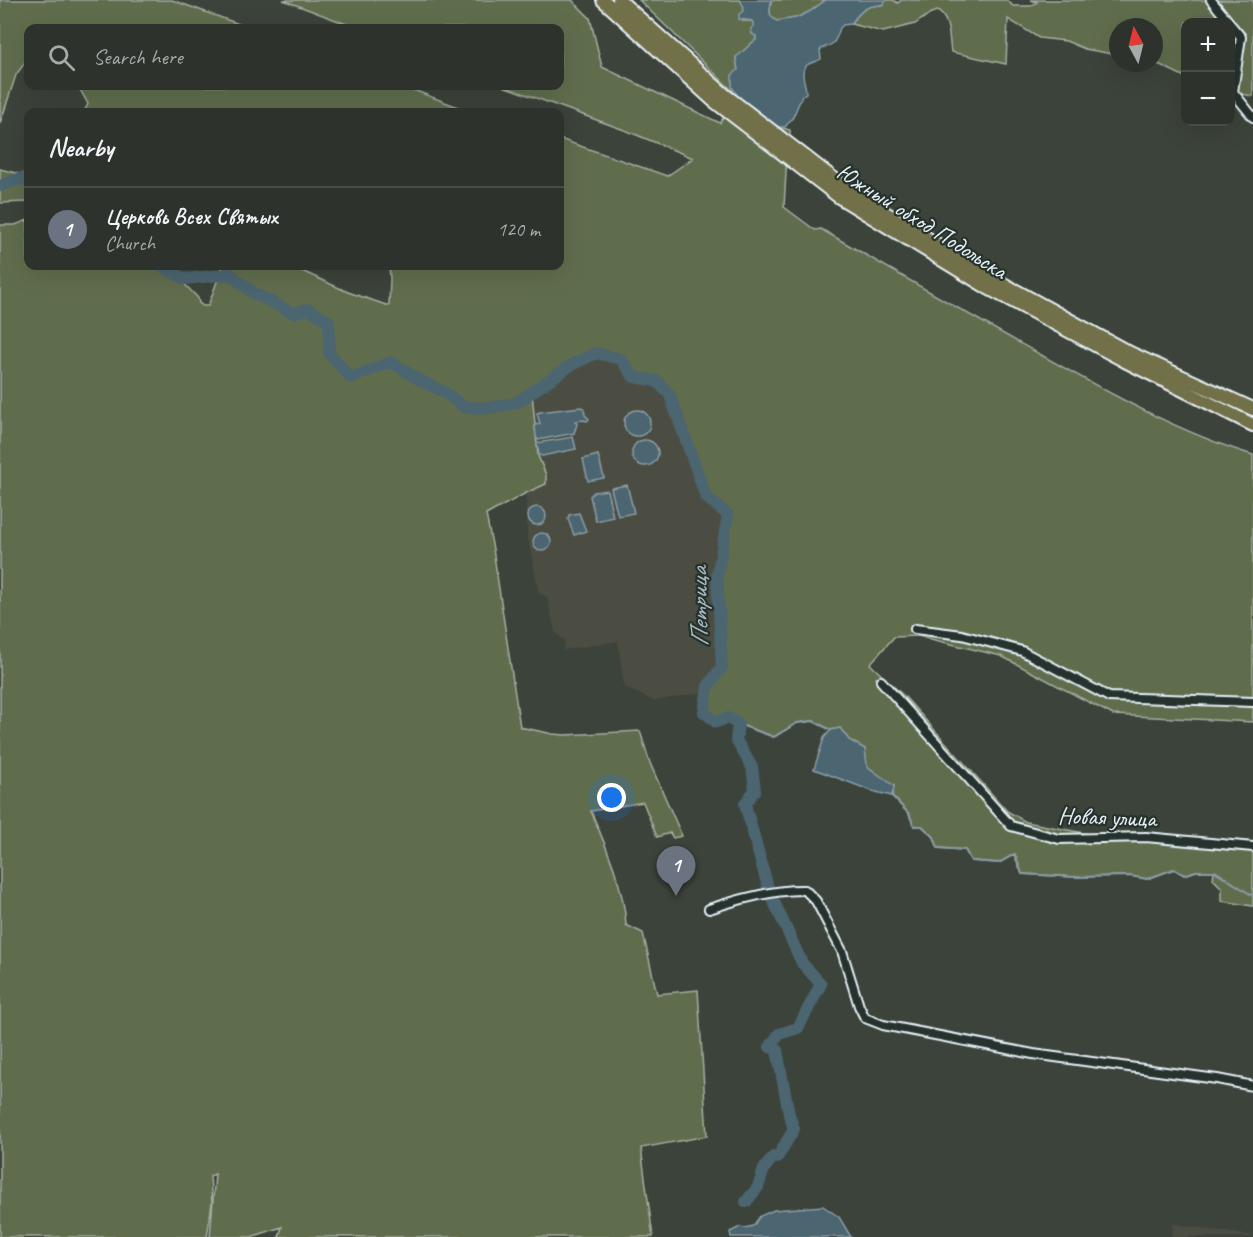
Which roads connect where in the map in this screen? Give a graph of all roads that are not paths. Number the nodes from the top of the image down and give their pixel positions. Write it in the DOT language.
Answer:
graph roads {
  1 [pos="603,0"];
  2 [pos="619,0"];
  3 [pos="1211,0"];
  4 [pos="1226,18"];
  5 [pos="1235,29"];
  6 [pos="1253,117"];
  7 [pos="1253,409"];
  8 [pos="1253,425"];
  9 [pos="915,629"];
  10 [pos="881,681"];
  11 [pos="1253,702"];
  12 [pos="1253,847"];
  13 [pos="709,909"];
  14 [pos="1253,1086"];
  1 -- 8 [label="main road, Южный обход Подольска"];
  2 -- 7 [label="main road, Южный обход Подольска"];
  3 -- 4 [label="street"];
  5 -- 6 [label="street"];
  9 -- 11 [label="street"];
  10 -- 12 [label="street, Новая улица"];
  13 -- 14 [label="street"];
}
